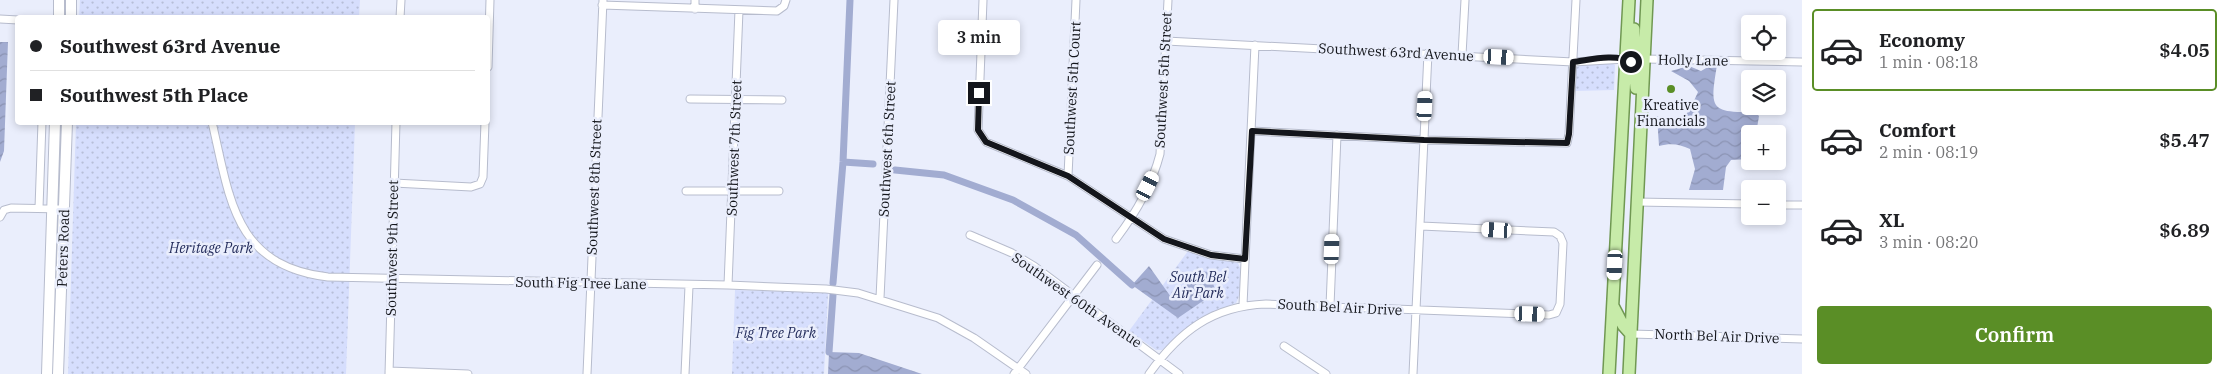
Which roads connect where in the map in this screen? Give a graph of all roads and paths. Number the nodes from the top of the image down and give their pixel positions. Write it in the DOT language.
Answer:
graph roads {
  1 [pos="59,0"];
  2 [pos="71,0"];
  3 [pos="401,0"];
  4 [pos="490,0"];
  5 [pos="695,0"];
  6 [pos="894,0"];
  7 [pos="983,0"];
  8 [pos="1076,0"];
  9 [pos="1168,0"];
  10 [pos="1465,0"];
  11 [pos="1576,0"];
  12 [pos="1629,0"];
  13 [pos="1635,0"];
  14 [pos="1647,0"];
  15 [pos="602,3"];
  16 [pos="785,3"];
  17 [pos="694,9"];
  18 [pos="739,10"];
  19 [pos="59,15"];
  20 [pos="70,15"];
  21 [pos="400,15"];
  22 [pos="490,15"];
  23 [pos="0,19"];
  24 [pos="15,20"];
  25 [pos="1166,41"];
  26 [pos="1255,45"];
  27 [pos="1428,53"];
  28 [pos="1462,55"];
  29 [pos="1626,59"];
  30 [pos="1644,59"];
  31 [pos="1573,62"];
  32 [pos="1802,62"];
  33 [pos="690,99"];
  34 [pos="736,99"];
  35 [pos="782,100"];
  36 [pos="42,125"];
  37 [pos="55,125"];
  38 [pos="67,125"];
  39 [pos="213,125"];
  40 [pos="396,125"];
  41 [pos="485,125"];
  42 [pos="1252,131"];
  43 [pos="1337,135"];
  44 [pos="1424,140"];
  45 [pos="1640,145"];
  46 [pos="1068,176"];
  47 [pos="394,184"];
  48 [pos="686,191"];
  49 [pos="732,191"];
  50 [pos="779,191"];
  51 [pos="1637,202"];
  52 [pos="1741,204"];
  53 [pos="1786,205"];
  54 [pos="1802,205"];
  55 [pos="38,208"];
  56 [pos="53,208"];
  57 [pos="64,209"];
  58 [pos="0,217"];
  59 [pos="1132,218"];
  60 [pos="1421,226"];
  61 [pos="970,235"];
  62 [pos="1116,239"];
  63 [pos="1245,259"];
  64 [pos="1097,265"];
  65 [pos="392,278"];
  66 [pos="591,284"];
  67 [pos="728,285"];
  68 [pos="689,286"];
  69 [pos="1074,295"];
  70 [pos="880,298"];
  71 [pos="1613,304"];
  72 [pos="1243,305"];
  73 [pos="1330,306"];
  74 [pos="1415,311"];
  75 [pos="1631,334"];
  76 [pos="1802,339"];
  77 [pos="1284,346"];
  78 [pos="1160,359"];
  79 [pos="1016,371"];
  80 [pos="389,373"];
  81 [pos="47,374"];
  82 [pos="58,374"];
  83 [pos="468,374"];
  84 [pos="587,374"];
  85 [pos="685,374"];
  86 [pos="1026,374"];
  87 [pos="1148,374"];
  88 [pos="1179,374"];
  89 [pos="1326,374"];
  90 [pos="1412,374"];
  91 [pos="1609,374"];
  92 [pos="1629,374"];
  1 -- 19 [label="main road"];
  2 -- 20 [label="main road"];
  3 -- 21 [label="street"];
  4 -- 22 [label="street"];
  5 -- 17 [label="street"];
  6 -- 70 [label="street, Southwest 6th Street"];
  7 -- 46 [label="street"];
  8 -- 46 [label="street, Southwest 5th Court"];
  9 -- 25 [label="street, Southwest 5th Street"];
  10 -- 28 [label="street"];
  11 -- 31 [label="street"];
  12 -- 29 [label="main road"];
  13 -- 30 [label="main road"];
  14 -- 30 [label="main road"];
  15 -- 17 [label="street"];
  15 -- 66 [label="street, Southwest 8th Street"];
  16 -- 18 [label="street"];
  17 -- 18 [label="street"];
  18 -- 34 [label="street, Southwest 7th Street"];
  23 -- 24 [label="street"];
  25 -- 26 [label="street, Southwest 63rd Avenue"];
  25 -- 59 [label="street, Southwest 5th Street"];
  26 -- 27 [label="street, Southwest 63rd Avenue"];
  26 -- 42 [label="street"];
  27 -- 28 [label="street, Southwest 63rd Avenue"];
  27 -- 44 [label="street"];
  28 -- 31 [label="street, Southwest 63rd Avenue"];
  29 -- 31 [label="street, Southwest 63rd Avenue"];
  29 -- 45 [label="main road"];
  29 -- 71 [label="main road"];
  30 -- 32 [label="street, Holly Lane"];
  30 -- 45 [label="main road"];
  31 -- 44 [label="street"];
  33 -- 34 [label="street"];
  34 -- 35 [label="street"];
  34 -- 49 [label="street, Southwest 7th Street"];
  36 -- 55 [label="street, Peters Road"];
  37 -- 56 [label="main road, Peters Road"];
  38 -- 57 [label="main road, Peters Road"];
  39 -- 65 [label="street, South Fig Tree Lane"];
  40 -- 47 [label="street, Southwest 9th Street"];
  41 -- 47 [label="street"];
  42 -- 43 [label="street"];
  42 -- 63 [label="street"];
  43 -- 44 [label="street"];
  43 -- 73 [label="street"];
  44 -- 60 [label="street"];
  45 -- 51 [label="main road"];
  46 -- 59 [label="street"];
  47 -- 65 [label="street, Southwest 9th Street"];
  48 -- 49 [label="street"];
  49 -- 50 [label="street"];
  49 -- 67 [label="street, Southwest 7th Street"];
  51 -- 52 [label="street"];
  51 -- 75 [label="main road"];
  53 -- 54 [label="street"];
  55 -- 56 [label="street"];
  55 -- 58 [label="street"];
  56 -- 57 [label="street"];
  56 -- 81 [label="main road, Peters Road"];
  57 -- 82 [label="main road, Peters Road"];
  59 -- 62 [label="street, Southwest 5th Street"];
  59 -- 63 [label="street"];
  60 -- 74 [label="street"];
  60 -- 74 [label="street, South Bel Air Drive"];
  61 -- 69 [label="street, Southwest 60th Avenue"];
  63 -- 72 [label="street"];
  64 -- 69 [label="street"];
  65 -- 66 [label="street, South Fig Tree Lane"];
  65 -- 80 [label="street, Southwest 9th Street"];
  66 -- 68 [label="street, South Fig Tree Lane"];
  66 -- 84 [label="street, Southwest 8th Street"];
  67 -- 68 [label="street, South Fig Tree Lane"];
  67 -- 70 [label="street, South Fig Tree Lane"];
  68 -- 85 [label="street"];
  69 -- 78 [label="street, Southwest 60th Avenue"];
  69 -- 79 [label="street"];
  70 -- 79 [label="street, South Fig Tree Lane"];
  71 -- 75 [label="main road"];
  71 -- 91 [label="main road"];
  72 -- 73 [label="street, South Bel Air Drive"];
  72 -- 78 [label="street, South Bel Air Drive"];
  73 -- 74 [label="street, South Bel Air Drive"];
  74 -- 90 [label="street"];
  75 -- 76 [label="street, North Bel Air Drive"];
  75 -- 92 [label="main road"];
  77 -- 89 [label="street"];
  78 -- 87 [label="street, South Bel Air Drive"];
  78 -- 88 [label="street, Southwest 60th Avenue"];
  79 -- 86 [label="street, South Fig Tree Lane"];
  80 -- 83 [label="street"];
}
